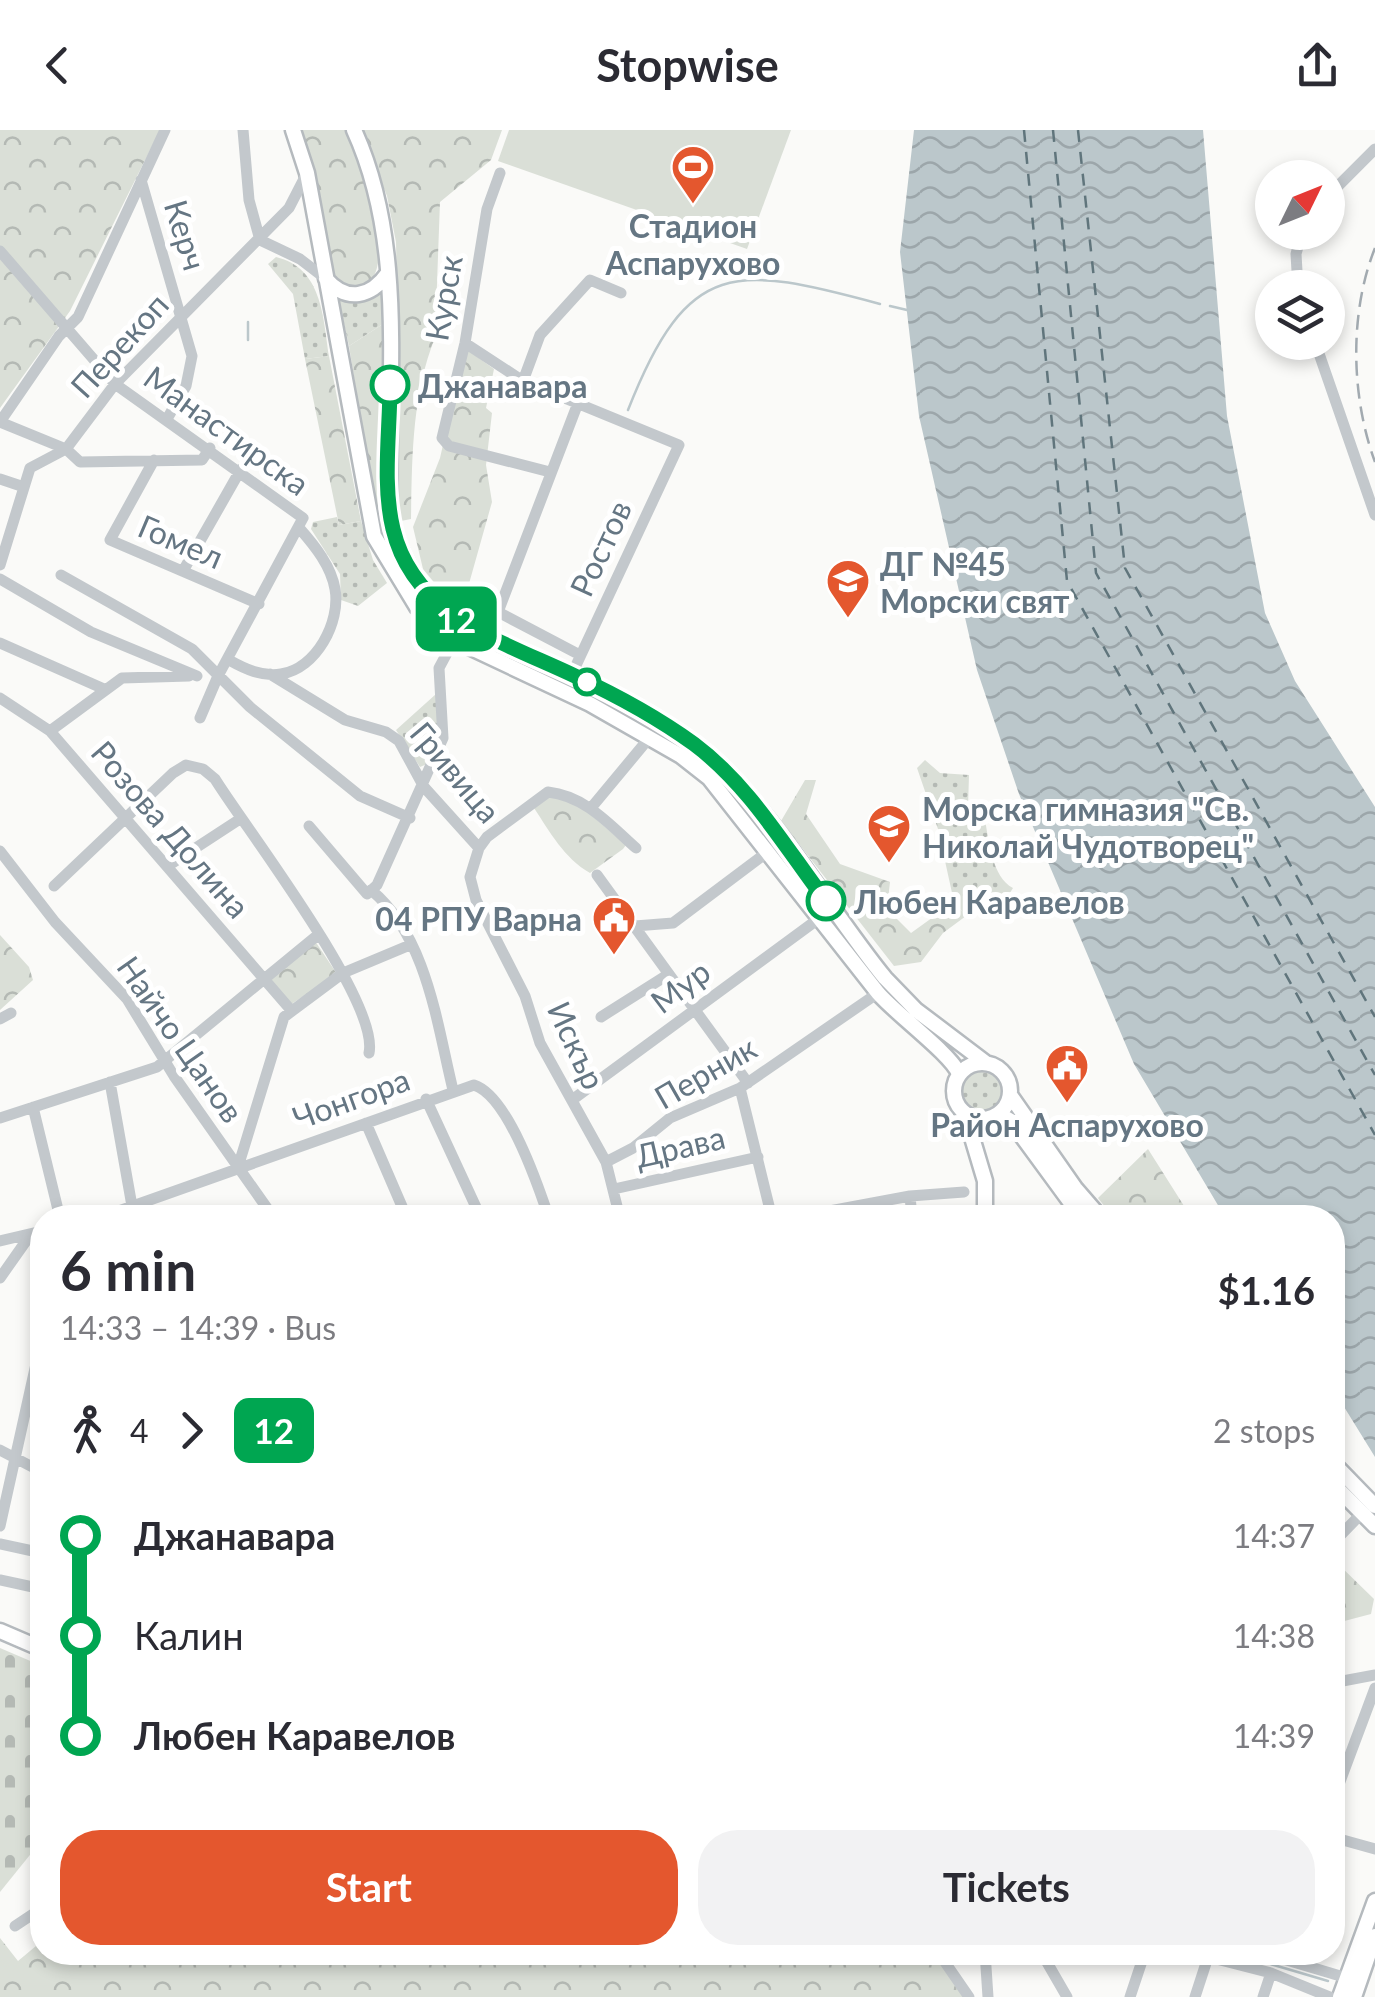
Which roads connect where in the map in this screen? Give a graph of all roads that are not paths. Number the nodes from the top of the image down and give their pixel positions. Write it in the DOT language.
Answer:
graph roads {
  1 [pos="165,130"];
  2 [pos="243,130"];
  3 [pos="293,130"];
  4 [pos="354,130"];
  5 [pos="1375,149"];
  6 [pos="307,173"];
  7 [pos="500,173"];
  8 [pos="1345,179"];
  9 [pos="141,180"];
  10 [pos="260,240"];
  11 [pos="0,250"];
  12 [pos="388,273"];
  13 [pos="326,278"];
  14 [pos="622,293"];
  15 [pos="182,316"];
  16 [pos="68,328"];
  17 [pos="465,342"];
  18 [pos="1321,360"];
  19 [pos="523,381"];
  20 [pos="116,384"];
  21 [pos="578,403"];
  22 [pos="167,419"];
  23 [pos="0,422"];
  24 [pos="210,448"];
  25 [pos="66,449"];
  26 [pos="154,460"];
  27 [pos="241,469"];
  28 [pos="550,472"];
  29 [pos="389,476"];
  30 [pos="0,479"];
  31 [pos="363,480"];
  32 [pos="24,486"];
  33 [pos="1375,515"];
  34 [pos="302,524"];
  35 [pos="0,565"];
  36 [pos="182,571"];
  37 [pos="61,575"];
  38 [pos="0,579"];
  39 [pos="259,604"];
  40 [pos="454,640"];
  41 [pos="0,642"];
  42 [pos="580,655"];
  43 [pos="229,660"];
  44 [pos="270,674"];
  45 [pos="572,674"];
  46 [pos="197,676"];
  47 [pos="218,676"];
  48 [pos="104,690"];
  49 [pos="0,698"];
  50 [pos="200,718"];
  51 [pos="50,731"];
  52 [pos="650,737"];
  53 [pos="424,787"];
  54 [pos="591,808"];
  55 [pos="125,818"];
  56 [pos="240,818"];
  57 [pos="410,818"];
  58 [pos="309,826"];
  59 [pos="479,848"];
  60 [pos="636,848"];
  61 [pos="770,850"];
  62 [pos="0,851"];
  63 [pos="168,866"];
  64 [pos="597,875"];
  65 [pos="54,886"];
  66 [pos="369,892"];
  67 [pos="821,917"];
  68 [pos="634,926"];
  69 [pos="319,934"];
  70 [pos="410,946"];
  71 [pos="343,973"];
  72 [pos="669,974"];
  73 [pos="266,980"];
  74 [pos="878,993"];
  75 [pos="290,1009"];
  76 [pos="694,1009"];
  77 [pos="601,1018"];
  78 [pos="368,1053"];
  79 [pos="167,1061"];
  80 [pos="986,1063"];
  81 [pos="959,1074"];
  82 [pos="110,1082"];
  83 [pos="744,1086"];
  84 [pos="453,1090"];
  85 [pos="1010,1095"];
  86 [pos="426,1100"];
  87 [pos="572,1100"];
  88 [pos="33,1107"];
  89 [pos="965,1114"];
  90 [pos="992,1117"];
  91 [pos="0,1118"];
  92 [pos="366,1123"];
  93 [pos="758,1156"];
  94 [pos="606,1162"];
  95 [pos="238,1167"];
  96 [pos="614,1189"];
  97 [pos="964,1192"];
  98 [pos="910,1196"];
  99 [pos="265,1204"];
  100 [pos="57,1205"];
  101 [pos="132,1205"];
  102 [pos="135,1205"];
  103 [pos="401,1205"];
  104 [pos="475,1205"];
  105 [pos="545,1205"];
  106 [pos="617,1205"];
  107 [pos="769,1205"];
  108 [pos="862,1205"];
  109 [pos="911,1205"];
  110 [pos="985,1205"];
  111 [pos="994,1205"];
  112 [pos="1072,1205"];
  113 [pos="1090,1205"];
  114 [pos="30,1235"];
  115 [pos="0,1242"];
  116 [pos="30,1242"];
  117 [pos="0,1278"];
  118 [pos="30,1404"];
  119 [pos="0,1450"];
  120 [pos="13,1460"];
  121 [pos="30,1467"];
  122 [pos="1345,1479"];
  123 [pos="1345,1492"];
  124 [pos="3,1499"];
  125 [pos="1368,1509"];
  126 [pos="0,1526"];
  127 [pos="1375,1526"];
  128 [pos="1345,1531"];
  129 [pos="0,1544"];
  130 [pos="30,1550"];
  131 [pos="0,1580"];
  132 [pos="30,1586"];
  133 [pos="0,1631"];
  134 [pos="30,1644"];
  135 [pos="1375,1674"];
  136 [pos="1345,1680"];
  137 [pos="1375,1688"];
  138 [pos="1350,1756"];
  139 [pos="1345,1757"];
  140 [pos="1345,1769"];
  141 [pos="1345,1841"];
  142 [pos="1375,1849"];
  143 [pos="1375,1901"];
  144 [pos="30,1916"];
  145 [pos="15,1926"];
  146 [pos="1375,1936"];
  147 [pos="947,1965"];
  148 [pos="986,1965"];
  149 [pos="1049,1965"];
  150 [pos="1141,1965"];
  151 [pos="1205,1965"];
  152 [pos="1238,1965"];
  153 [pos="1309,1965"];
  154 [pos="1271,1974"];
  155 [pos="1347,1978"];
  156 [pos="969,1997"];
  157 [pos="988,1997"];
  158 [pos="1067,1997"];
  159 [pos="1130,1997"];
  160 [pos="1195,1997"];
  161 [pos="1263,1997"];
  162 [pos="1330,1997"];
  163 [pos="1340,1997"];
  164 [pos="1354,1997"];
  1 -- 9 [label="street"];
  2 -- 10 [label="street"];
  3 -- 6 [label="main road"];
  4 -- 12 [label="main road"];
  5 -- 8 [label="street"];
  6 -- 10 [label="street, Перекоп"];
  6 -- 13 [label="main road"];
  7 -- 17 [label="street, Курск"];
  9 -- 15 [label="street, Керч"];
  9 -- 16 [label="street"];
  10 -- 13 [label="street"];
  10 -- 15 [label="street, Перекоп"];
  11 -- 16 [label="street, Манастирска"];
  12 -- 13 [label="main road"];
  12 -- 29 [label="main road"];
  13 -- 31 [label="main road"];
  14 -- 19 [label="street"];
  15 -- 20 [label="street, Перекоп"];
  15 -- 22 [label="street, Керч"];
  16 -- 20 [label="street, Манастирска"];
  16 -- 23 [label="street"];
  17 -- 19 [label="street"];
  17 -- 28 [label="street, Курск"];
  18 -- 33 [label="street"];
  19 -- 21 [label="street"];
  20 -- 22 [label="street, Манастирска"];
  20 -- 25 [label="street, Перекоп"];
  21 -- 28 [label="street"];
  21 -- 42 [label="street, Ростов"];
  22 -- 24 [label="street, Манастирска"];
  23 -- 25 [label="street"];
  24 -- 26 [label="street"];
  24 -- 27 [label="street, Манастирска"];
  25 -- 26 [label="street"];
  25 -- 32 [label="street, Перекоп"];
  26 -- 36 [label="street, Гомел"];
  27 -- 34 [label="street, Манастирска"];
  27 -- 36 [label="street"];
  28 -- 42 [label="street"];
  29 -- 31 [label="main road"];
  29 -- 45 [label="main road"];
  30 -- 32 [label="street"];
  31 -- 40 [label="main road"];
  32 -- 35 [label="street, Перекоп"];
  34 -- 39 [label="street"];
  34 -- 44 [label="street, Манастирска"];
  36 -- 39 [label="street, Гомел"];
  37 -- 47 [label="street"];
  38 -- 46 [label="street"];
  39 -- 43 [label="street"];
  40 -- 52 [label="main road"];
  40 -- 53 [label="street"];
  41 -- 48 [label="street"];
  42 -- 45 [label="street, Ростов"];
  43 -- 44 [label="street, Гривица"];
  43 -- 47 [label="street"];
  44 -- 53 [label="street, Гривица"];
  45 -- 80 [label="main road"];
  46 -- 47 [label="street"];
  46 -- 48 [label="street"];
  47 -- 50 [label="street"];
  47 -- 57 [label="street"];
  48 -- 51 [label="street"];
  49 -- 51 [label="street, Розова Долина"];
  51 -- 55 [label="street, Розова Долина"];
  52 -- 54 [label="street"];
  52 -- 61 [label="main road"];
  53 -- 57 [label="street"];
  53 -- 59 [label="street, Гривица"];
  54 -- 59 [label="street, Гривица"];
  54 -- 60 [label="street, Гривица"];
  55 -- 56 [label="street"];
  55 -- 63 [label="street, Розова Долина"];
  55 -- 65 [label="street"];
  56 -- 63 [label="street"];
  56 -- 69 [label="street"];
  57 -- 66 [label="street"];
  58 -- 66 [label="street"];
  59 -- 87 [label="street, Искър"];
  61 -- 67 [label="main road"];
  61 -- 68 [label="street"];
  62 -- 79 [label="street, Найчо Цанов"];
  63 -- 73 [label="street, Розова Долина"];
  64 -- 68 [label="street"];
  66 -- 70 [label="street"];
  67 -- 74 [label="main road"];
  67 -- 76 [label="street, Мур"];
  68 -- 72 [label="street"];
  69 -- 71 [label="street"];
  69 -- 73 [label="street"];
  70 -- 71 [label="street"];
  70 -- 84 [label="street"];
  71 -- 75 [label="street"];
  71 -- 78 [label="street"];
  72 -- 76 [label="street"];
  72 -- 77 [label="street"];
  73 -- 75 [label="street, Розова Долина"];
  73 -- 79 [label="street"];
  74 -- 81 [label="main road"];
  74 -- 83 [label="street, Перник"];
  75 -- 95 [label="street"];
  76 -- 83 [label="street"];
  76 -- 87 [label="street, Мур"];
  79 -- 82 [label="street"];
  79 -- 95 [label="street, Найчо Цанов"];
  80 -- 81 [label="main road"];
  80 -- 85 [label="main road"];
  81 -- 89 [label="main road"];
  82 -- 88 [label="street"];
  82 -- 101 [label="street"];
  83 -- 93 [label="street"];
  83 -- 94 [label="street, Перник"];
  84 -- 86 [label="street, Чонгора"];
  84 -- 105 [label="street"];
  85 -- 90 [label="main road"];
  85 -- 113 [label="main road"];
  86 -- 92 [label="street, Чонгора"];
  86 -- 104 [label="street"];
  87 -- 94 [label="street, Искър"];
  88 -- 91 [label="street"];
  88 -- 100 [label="street"];
  89 -- 90 [label="main road"];
  89 -- 110 [label="main road"];
  90 -- 111 [label="main road"];
  90 -- 112 [label="main road"];
  92 -- 95 [label="street, Чонгора"];
  92 -- 103 [label="street"];
  93 -- 96 [label="street, Драва"];
  93 -- 107 [label="street"];
  94 -- 96 [label="street, Искър"];
  95 -- 99 [label="street, Найчо Цанов"];
  95 -- 102 [label="street, Чонгора"];
  96 -- 106 [label="street, Искър"];
  97 -- 98 [label="street"];
  98 -- 108 [label="street"];
  98 -- 109 [label="street"];
  114 -- 115 [label="street"];
  116 -- 117 [label="street"];
  118 -- 120 [label="street"];
  119 -- 120 [label="street"];
  120 -- 121 [label="street"];
  120 -- 124 [label="street"];
  122 -- 125 [label="main road"];
  123 -- 125 [label="main road"];
  124 -- 126 [label="street"];
  125 -- 127 [label="main road"];
  125 -- 128 [label="street"];
  129 -- 130 [label="street"];
  131 -- 132 [label="street"];
  133 -- 134 [label="main road"];
  135 -- 136 [label="street"];
  137 -- 138 [label="street"];
  138 -- 139 [label="street"];
  138 -- 140 [label="street"];
  141 -- 142 [label="street"];
  143 -- 155 [label="main road"];
  144 -- 145 [label="street"];
  146 -- 164 [label="main road"];
  147 -- 156 [label="street"];
  148 -- 157 [label="street"];
  149 -- 158 [label="street"];
  150 -- 159 [label="street"];
  151 -- 160 [label="street"];
  152 -- 154 [label="street"];
  153 -- 155 [label="street"];
  154 -- 161 [label="street"];
  154 -- 162 [label="street"];
  155 -- 163 [label="main road"];
}
